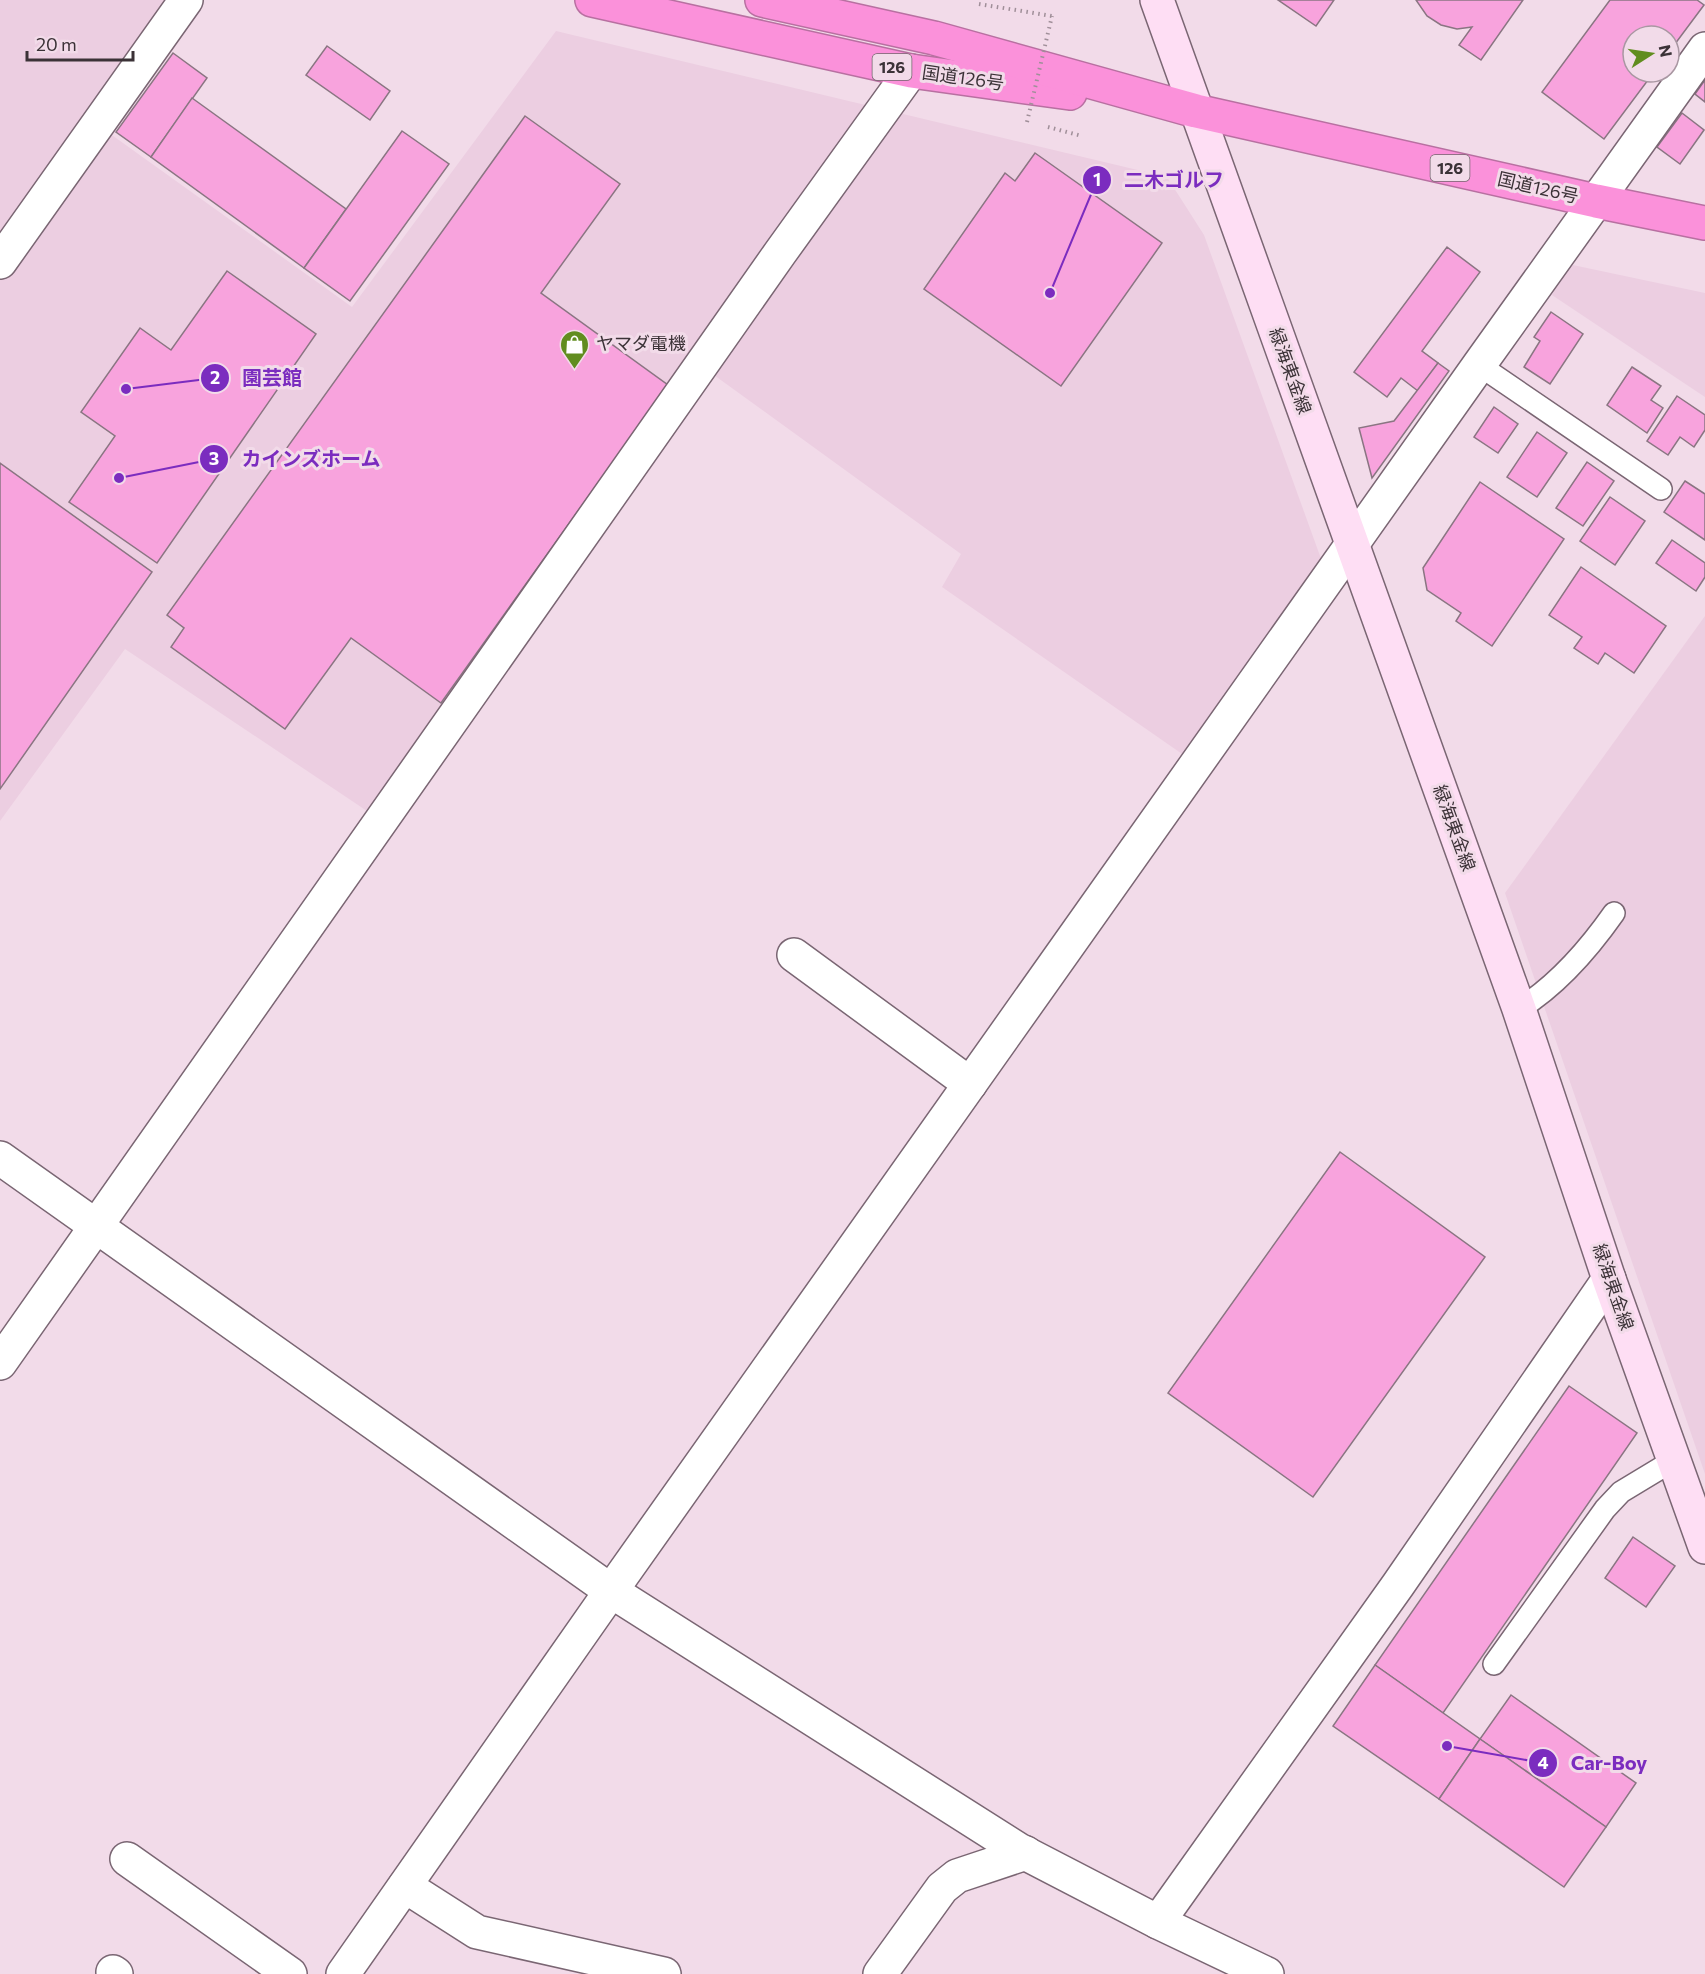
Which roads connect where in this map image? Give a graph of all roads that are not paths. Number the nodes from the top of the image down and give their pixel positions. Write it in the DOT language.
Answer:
graph roads {
  1 [pos="186,0"];
  2 [pos="592,0"];
  3 [pos="762,0"];
  4 [pos="1157,0"];
  5 [pos="1705,49"];
  6 [pos="911,71"];
  7 [pos="1196,111"];
  8 [pos="1596,201"];
  9 [pos="1705,223"];
  10 [pos="0,262"];
  11 [pos="1479,365"];
  12 [pos="1661,489"];
  13 [pos="1352,545"];
  14 [pos="1614,913"];
  15 [pos="794,955"];
  16 [pos="1519,1009"];
  17 [pos="970,1084"];
  18 [pos="0,1158"];
  19 [pos="96,1225"];
  20 [pos="1609,1279"];
  21 [pos="0,1363"];
  22 [pos="1674,1460"];
  23 [pos="1705,1548"];
  24 [pos="611,1591"];
  25 [pos="1494,1664"];
  26 [pos="1026,1853"];
  27 [pos="127,1859"];
  28 [pos="405,1886"];
  29 [pos="1158,1922"];
  30 [pos="592,1966"];
  31 [pos="290,1974"];
  32 [pos="343,1974"];
  33 [pos="664,1974"];
  34 [pos="880,1974"];
  35 [pos="1267,1974"];
  1 -- 10 [label="street"];
  2 -- 6 [label="highway, 国道126号 / 126"];
  3 -- 7 [label="highway, 国道126号 / 126"];
  4 -- 7 [label="main road, 緑海東金線"];
  5 -- 8 [label="street"];
  6 -- 7 [label="highway, 国道126号 / 126"];
  6 -- 19 [label="street"];
  7 -- 8 [label="highway, 国道126号 / 126"];
  7 -- 13 [label="main road, 緑海東金線"];
  8 -- 9 [label="highway, 国道126号 / 126"];
  8 -- 11 [label="street"];
  11 -- 12 [label="lane"];
  11 -- 13 [label="street"];
  13 -- 16 [label="main road, 緑海東金線"];
  13 -- 17 [label="street"];
  14 -- 16 [label="lane"];
  15 -- 17 [label="street"];
  16 -- 20 [label="main road, 緑海東金線"];
  17 -- 24 [label="street"];
  18 -- 19 [label="street"];
  19 -- 21 [label="street"];
  19 -- 24 [label="street"];
  20 -- 22 [label="main road, 緑海東金線"];
  20 -- 29 [label="street"];
  22 -- 23 [label="main road, 緑海東金線"];
  22 -- 25 [label="lane"];
  24 -- 26 [label="street"];
  24 -- 28 [label="street"];
  26 -- 29 [label="street"];
  26 -- 34 [label="street"];
  27 -- 31 [label="street"];
  28 -- 30 [label="street"];
  28 -- 32 [label="street"];
  29 -- 35 [label="street"];
  30 -- 33 [label="street"];
}
